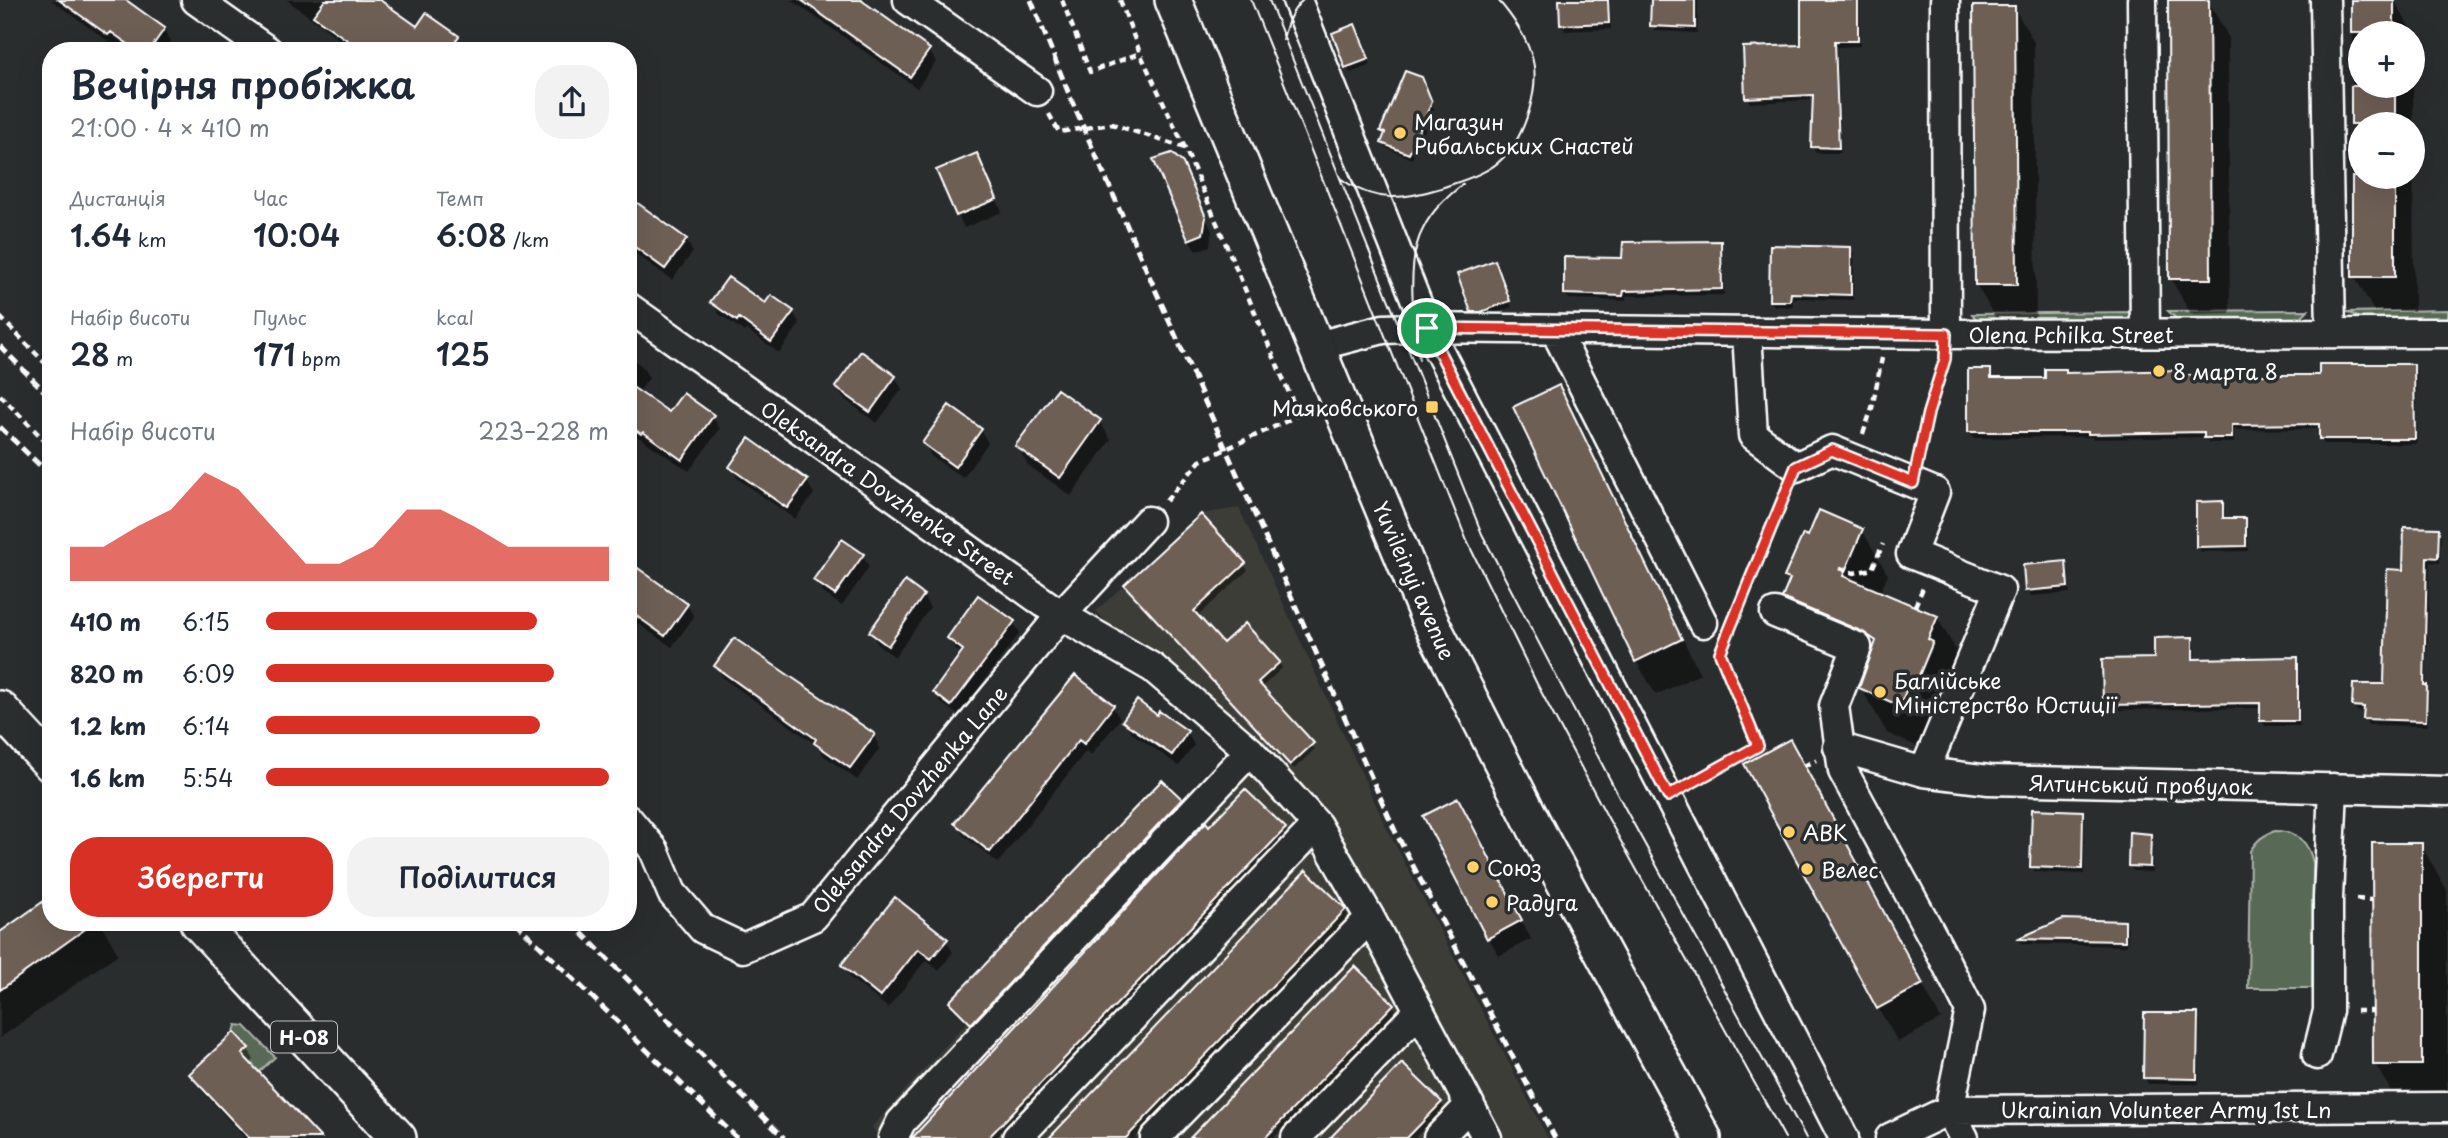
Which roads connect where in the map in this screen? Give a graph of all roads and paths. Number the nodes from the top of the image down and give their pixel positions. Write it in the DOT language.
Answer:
graph roads {
  1 [pos="196,0"];
  2 [pos="908,0"];
  3 [pos="1062,0"];
  4 [pos="1120,0"];
  5 [pos="1173,0"];
  6 [pos="1297,0"];
  7 [pos="1945,0"];
  8 [pos="2142,0"];
  9 [pos="2325,0"];
  10 [pos="255,42"];
  11 [pos="1140,53"];
  12 [pos="1037,91"];
  13 [pos="1185,148"];
  14 [pos="637,313"];
  15 [pos="0,317"];
  16 [pos="1427,328"];
  17 [pos="1555,330"];
  18 [pos="1747,332"];
  19 [pos="2448,332"];
  20 [pos="1886,333"];
  21 [pos="2145,333"];
  22 [pos="2332,333"];
  23 [pos="1946,334"];
  24 [pos="1317,346"];
  25 [pos="42,360"];
  26 [pos="1335,390"];
  27 [pos="0,395"];
  28 [pos="1872,408"];
  29 [pos="1297,414"];
  30 [pos="42,438"];
  31 [pos="1796,467"];
  32 [pos="1913,483"];
  33 [pos="1148,521"];
  34 [pos="1911,554"];
  35 [pos="1839,568"];
  36 [pos="1775,613"];
  37 [pos="1060,615"];
  38 [pos="1703,623"];
  39 [pos="0,709"];
  40 [pos="1838,747"];
  41 [pos="1250,751"];
  42 [pos="42,754"];
  43 [pos="1924,772"];
  44 [pos="2333,788"];
  45 [pos="2448,791"];
  46 [pos="1668,796"];
  47 [pos="1317,825"];
  48 [pos="637,830"];
  49 [pos="1370,918"];
  50 [pos="206,931"];
  51 [pos="1418,1012"];
  52 [pos="2317,1055"];
  53 [pos="1470,1105"];
  54 [pos="2448,1107"];
  55 [pos="1949,1110"];
  56 [pos="398,1138"];
  57 [pos="894,1138"];
  58 [pos="1017,1138"];
  59 [pos="1155,1138"];
  60 [pos="1296,1138"];
  61 [pos="1438,1138"];
  62 [pos="1487,1138"];
  63 [pos="1703,1138"];
  64 [pos="1844,1138"];
  65 [pos="1890,1138"];
  66 [pos="1964,1138"];
  1 -- 10 [label="street"];
  2 -- 12 [label="street"];
  3 -- 11 [label="path"];
  4 -- 11 [label="path"];
  5 -- 24 [label="main road, Yuvileinyi avenue"];
  6 -- 16 [label="street"];
  7 -- 23 [label="street"];
  8 -- 21 [label="street"];
  9 -- 22 [label="street"];
  11 -- 13 [label="path"];
  12 -- 13 [label="path"];
  13 -- 29 [label="path"];
  14 -- 37 [label="street, Oleksandra Dovzhenka Street"];
  15 -- 25 [label="path"];
  16 -- 17 [label="street, Olena Pchilka Street"];
  16 -- 24 [label="street, Olena Pchilka Street"];
  16 -- 46 [label="street"];
  17 -- 18 [label="street, Olena Pchilka Street"];
  17 -- 38 [label="street"];
  18 -- 20 [label="street, Olena Pchilka Street"];
  18 -- 31 [label="street"];
  19 -- 22 [label="street, Olena Pchilka Street"];
  20 -- 23 [label="street, Olena Pchilka Street"];
  20 -- 28 [label="path"];
  21 -- 22 [label="street, Olena Pchilka Street"];
  21 -- 23 [label="street, Olena Pchilka Street"];
  23 -- 32 [label="path"];
  24 -- 26 [label="main road, Yuvileinyi avenue"];
  26 -- 29 [label="path"];
  26 -- 63 [label="main road, Yuvileinyi avenue"];
  27 -- 30 [label="path"];
  29 -- 33 [label="path"];
  31 -- 32 [label="street"];
  31 -- 46 [label="path"];
  32 -- 34 [label="street"];
  33 -- 37 [label="street, Oleksandra Dovzhenka Lane"];
  34 -- 35 [label="path"];
  34 -- 43 [label="street"];
  36 -- 40 [label="street"];
  37 -- 41 [label="street, Oleksandra Dovzhenka Street"];
  37 -- 48 [label="street, Oleksandra Dovzhenka Lane"];
  39 -- 42 [label="main road"];
  40 -- 43 [label="street, Ялтинський провулок"];
  40 -- 55 [label="street"];
  41 -- 47 [label="street, Oleksandra Dovzhenka Street"];
  41 -- 57 [label="street"];
  43 -- 44 [label="street, Ялтинський провулок"];
  44 -- 45 [label="street, Ялтинський провулок"];
  44 -- 52 [label="street"];
  46 -- 64 [label="street"];
  47 -- 49 [label="street, Oleksandra Dovzhenka Street"];
  47 -- 58 [label="street"];
  49 -- 51 [label="street, Oleksandra Dovzhenka Street"];
  49 -- 59 [label="street"];
  50 -- 56 [label="main road, Н-08"];
  51 -- 53 [label="street, Oleksandra Dovzhenka Street"];
  51 -- 60 [label="street"];
  53 -- 61 [label="street"];
  53 -- 62 [label="street, Oleksandra Dovzhenka Street"];
  54 -- 55 [label="street, Ukrainian Volunteer Army 1st Ln"];
  55 -- 65 [label="street, Ukrainian Volunteer Army 1st Ln"];
  55 -- 66 [label="street"];
}
